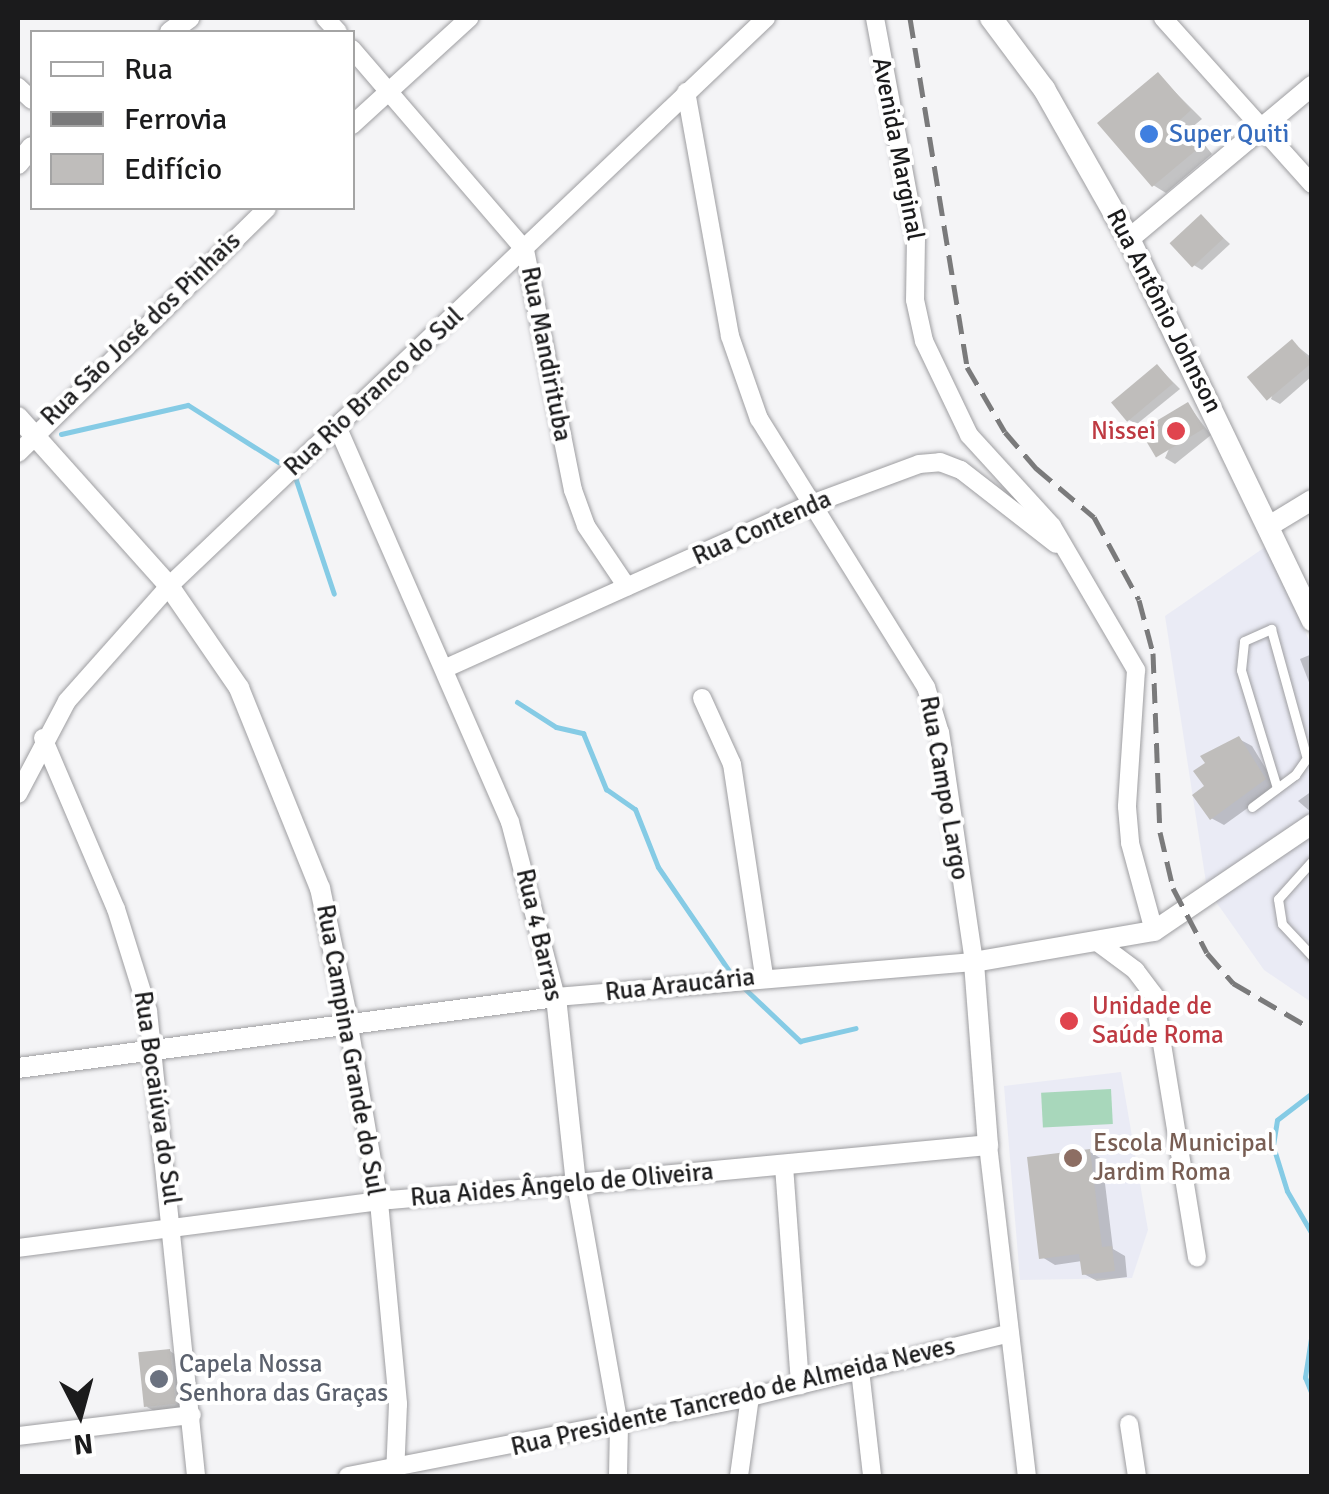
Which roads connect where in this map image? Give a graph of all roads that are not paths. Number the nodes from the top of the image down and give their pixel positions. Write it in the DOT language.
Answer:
graph roads {
  1 [pos="469,18"];
  2 [pos="766,18"];
  3 [pos="876,18"];
  4 [pos="991,18"];
  5 [pos="1163,18"];
  6 [pos="355,52"];
  7 [pos="1312,86"];
  8 [pos="388,90"];
  9 [pos="686,92"];
  10 [pos="355,122"];
  11 [pos="1262,128"];
  12 [pos="1312,184"];
  13 [pos="265,210"];
  14 [pos="1129,239"];
  15 [pos="525,250"];
  16 [pos="18,418"];
  17 [pos="337,426"];
  18 [pos="34,434"];
  19 [pos="18,453"];
  20 [pos="1312,500"];
  21 [pos="809,505"];
  22 [pos="1269,526"];
  23 [pos="1066,551"];
  24 [pos="169,586"];
  25 [pos="627,588"];
  26 [pos="1312,620"];
  27 [pos="446,668"];
  28 [pos="702,698"];
  29 [pos="43,738"];
  30 [pos="1309,754"];
  31 [pos="1277,788"];
  32 [pos="18,794"];
  33 [pos="1252,808"];
  34 [pos="1312,824"];
  35 [pos="1312,861"];
  36 [pos="1154,931"];
  37 [pos="1100,944"];
  38 [pos="1312,956"];
  39 [pos="974,962"];
  40 [pos="764,976"];
  41 [pos="556,997"];
  42 [pos="350,1026"];
  43 [pos="151,1054"];
  44 [pos="18,1068"];
  45 [pos="988,1145"];
  46 [pos="784,1166"];
  47 [pos="576,1184"];
  48 [pos="378,1202"];
  49 [pos="175,1228"];
  50 [pos="18,1248"];
  51 [pos="1197,1258"];
  52 [pos="1006,1334"];
  53 [pos="860,1370"];
  54 [pos="800,1384"];
  55 [pos="750,1397"];
  56 [pos="192,1415"];
  57 [pos="1129,1424"];
  58 [pos="619,1425"];
  59 [pos="18,1436"];
  60 [pos="397,1472"];
  61 [pos="196,1476"];
  62 [pos="348,1476"];
  63 [pos="618,1476"];
  64 [pos="740,1476"];
  65 [pos="872,1476"];
  66 [pos="1027,1476"];
  67 [pos="1137,1476"];
  1 -- 8 [label="street"];
  2 -- 9 [label="street, Rua Rio Branco do Sul"];
  3 -- 23 [label="street, Avenida Marginal"];
  4 -- 14 [label="main road, Rua Antônio Johnson"];
  5 -- 11 [label="street"];
  6 -- 8 [label="street, Rua Mandirituba"];
  7 -- 11 [label="street"];
  8 -- 10 [label="street"];
  8 -- 15 [label="street, Rua Mandirituba"];
  9 -- 15 [label="street, Rua Rio Branco do Sul"];
  9 -- 21 [label="street, Rua Campo Largo"];
  11 -- 12 [label="street"];
  11 -- 14 [label="street"];
  13 -- 18 [label="street, Rua São José dos Pinhais"];
  14 -- 22 [label="main road, Rua Antônio Johnson"];
  15 -- 17 [label="street, Rua Rio Branco do Sul"];
  15 -- 25 [label="street, Rua Mandirituba"];
  16 -- 18 [label="street, Rua Campina Grande do Sul"];
  17 -- 24 [label="street, Rua Rio Branco do Sul"];
  17 -- 27 [label="street, Rua 4 Barras"];
  18 -- 19 [label="street, Rua São José dos Pinhais"];
  18 -- 24 [label="street, Rua Campina Grande do Sul"];
  20 -- 22 [label="street"];
  21 -- 23 [label="street, Rua Contenda"];
  21 -- 25 [label="street, Rua Contenda"];
  21 -- 39 [label="street, Rua Campo Largo"];
  22 -- 26 [label="main road, Rua Antônio Johnson"];
  23 -- 36 [label="street, Avenida Marginal"];
  24 -- 29 [label="street, Rua Rio Branco do Sul"];
  24 -- 42 [label="street, Rua Campina Grande do Sul"];
  25 -- 27 [label="street, Rua Contenda"];
  27 -- 41 [label="street, Rua 4 Barras"];
  28 -- 40 [label="street"];
  29 -- 32 [label="street, Rua Rio Branco do Sul"];
  29 -- 43 [label="street, Rua Bocaiúva do Sul"];
  30 -- 31 [label="lane"];
  30 -- 31 [label="lane"];
  31 -- 33 [label="lane"];
  34 -- 36 [label="street, Rua Araucária"];
  35 -- 38 [label="lane"];
  36 -- 37 [label="street, Rua Araucária"];
  37 -- 39 [label="street, Rua Araucária"];
  37 -- 51 [label="street"];
  39 -- 40 [label="street, Rua Araucária"];
  39 -- 45 [label="street, Rua Campo Largo"];
  40 -- 41 [label="street, Rua Araucária"];
  41 -- 42 [label="street, Rua Araucária"];
  41 -- 47 [label="street, Rua 4 Barras"];
  42 -- 43 [label="street, Rua Araucária"];
  42 -- 48 [label="street, Rua Campina Grande do Sul"];
  43 -- 44 [label="street, Rua Araucária"];
  43 -- 49 [label="street, Rua Bocaiúva do Sul"];
  45 -- 46 [label="street, Rua Aides Ângelo de Oliveira"];
  45 -- 52 [label="street, Rua Campo Largo"];
  46 -- 47 [label="street, Rua Aides Ângelo de Oliveira"];
  46 -- 54 [label="street"];
  47 -- 48 [label="street, Rua Aides Ângelo de Oliveira"];
  47 -- 58 [label="street, Rua 4 Barras"];
  48 -- 49 [label="street, Rua Aides Ângelo de Oliveira"];
  48 -- 60 [label="street, Rua Campina Grande do Sul"];
  49 -- 50 [label="street, Rua Aides Ângelo de Oliveira"];
  49 -- 56 [label="street, Rua Bocaiúva do Sul"];
  52 -- 53 [label="street, Rua Presidente Tancredo de Almeida Neves"];
  52 -- 66 [label="street, Rua Campo Largo"];
  53 -- 54 [label="street, Rua Presidente Tancredo de Almeida Neves"];
  53 -- 65 [label="street"];
  54 -- 55 [label="street, Rua Presidente Tancredo de Almeida Neves"];
  55 -- 58 [label="street, Rua Presidente Tancredo de Almeida Neves"];
  55 -- 64 [label="street"];
  56 -- 59 [label="street"];
  56 -- 61 [label="street, Rua Bocaiúva do Sul"];
  57 -- 67 [label="street"];
  58 -- 60 [label="street, Rua Presidente Tancredo de Almeida Neves"];
  58 -- 63 [label="street, Rua 4 Barras"];
  60 -- 62 [label="street, Rua Presidente Tancredo de Almeida Neves"];
}
